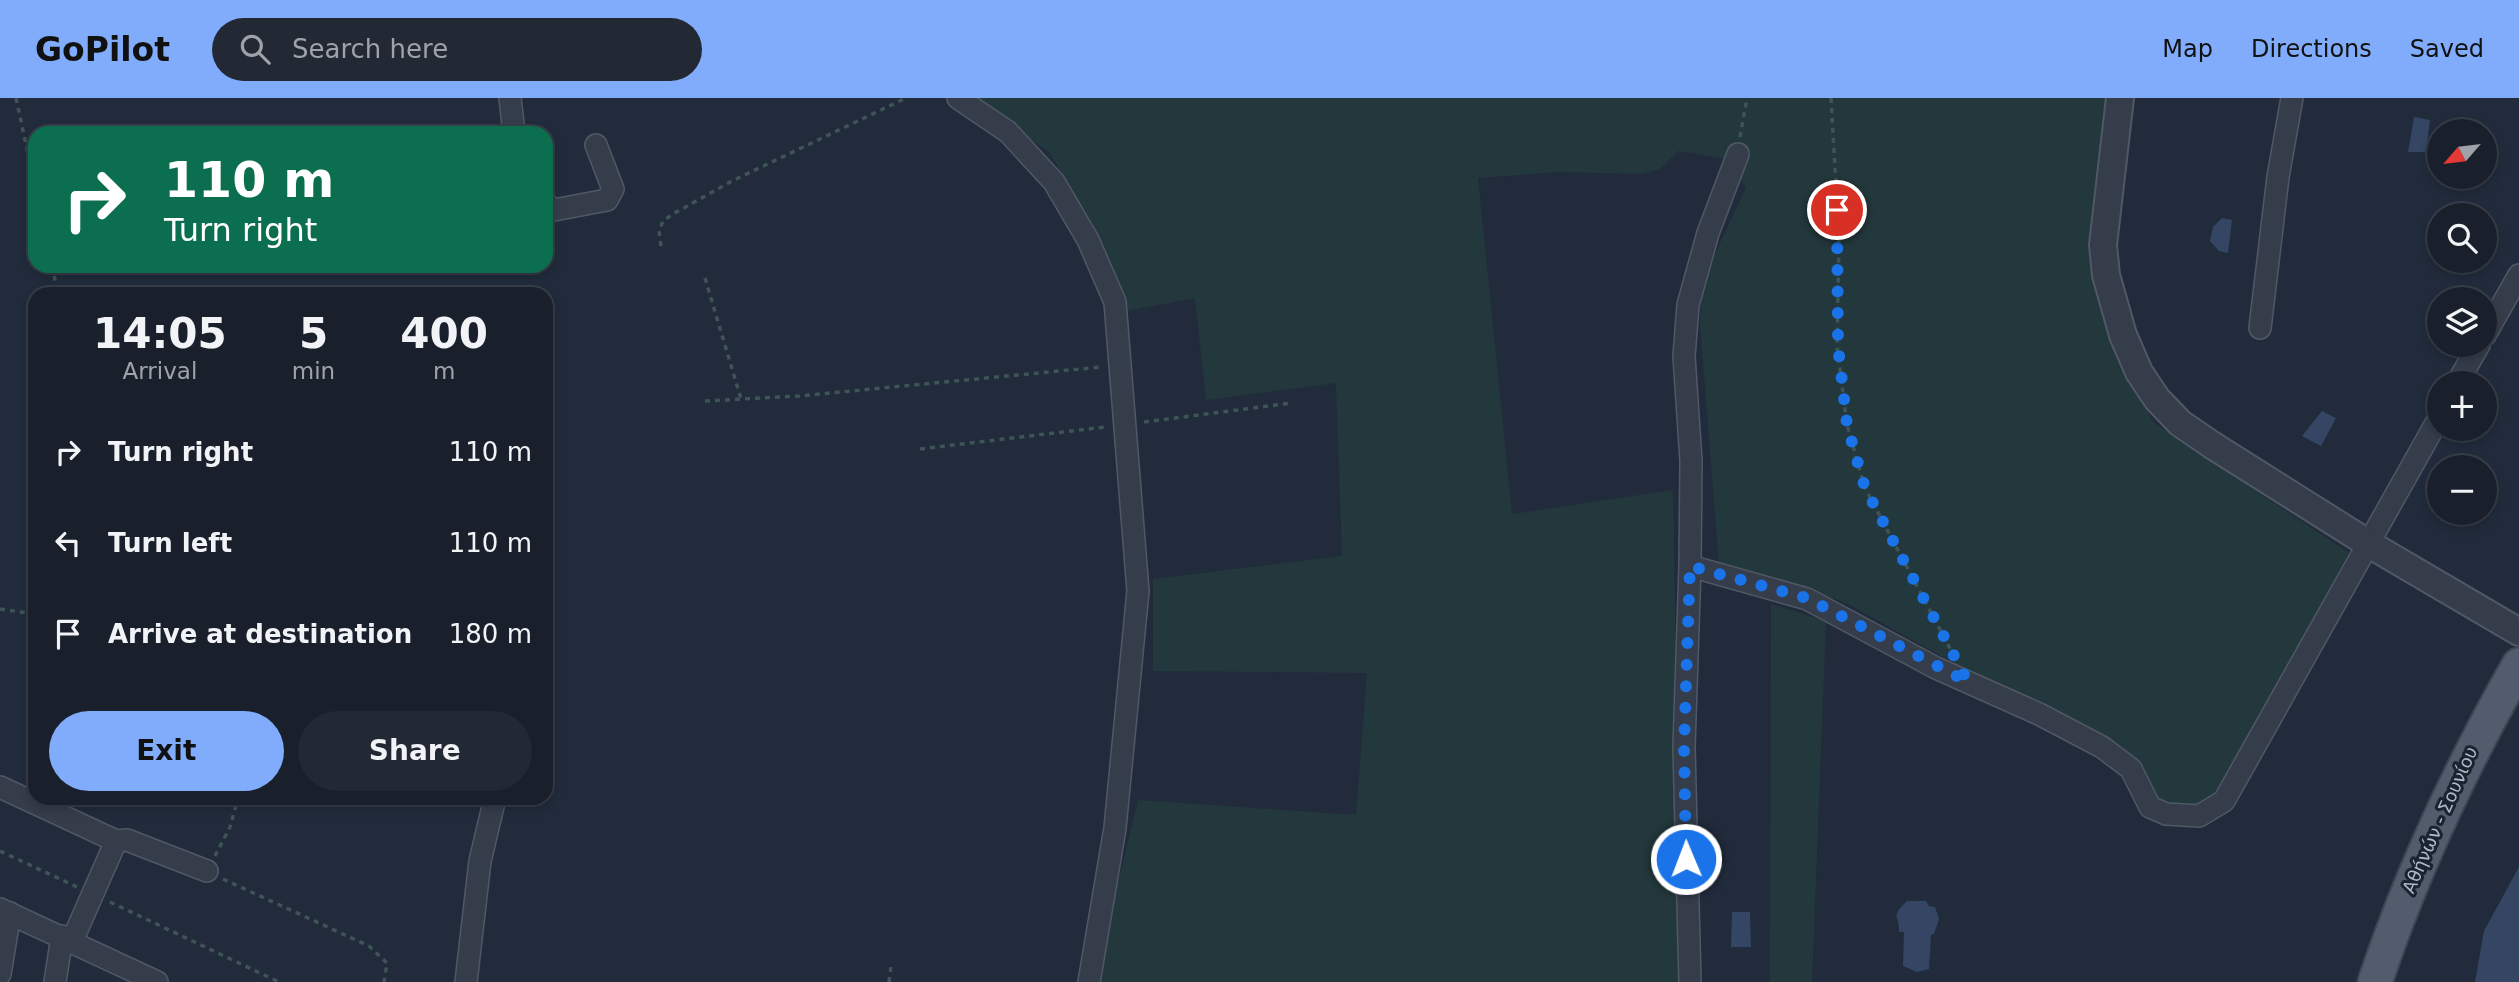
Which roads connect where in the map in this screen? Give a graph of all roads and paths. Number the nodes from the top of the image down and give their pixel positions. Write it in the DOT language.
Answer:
graph roads {
  1 [pos="16,98"];
  2 [pos="510,98"];
  3 [pos="906,98"];
  4 [pos="958,98"];
  5 [pos="1747,98"];
  6 [pos="1831,98"];
  7 [pos="2120,98"];
  8 [pos="2292,98"];
  9 [pos="513,126"];
  10 [pos="596,145"];
  11 [pos="28,154"];
  12 [pos="1738,154"];
  13 [pos="553,209"];
  14 [pos="661,246"];
  15 [pos="2519,275"];
  16 [pos="705,278"];
  17 [pos="2497,314"];
  18 [pos="2260,328"];
  19 [pos="1122,364"];
  20 [pos="741,399"];
  21 [pos="705,401"];
  22 [pos="2427,439"];
  23 [pos="2369,544"];
  24 [pos="1690,566"];
  25 [pos="0,608"];
  26 [pos="28,613"];
  27 [pos="2519,632"];
  28 [pos="2519,665"];
  29 [pos="1968,682"];
  30 [pos="0,787"];
  31 [pos="28,800"];
  32 [pos="39,805"];
  33 [pos="236,805"];
  34 [pos="493,805"];
  35 [pos="116,841"];
  36 [pos="0,851"];
  37 [pos="207,871"];
  38 [pos="93,894"];
  39 [pos="5,911"];
  40 [pos="67,938"];
  41 [pos="891,966"];
  42 [pos="0,974"];
  43 [pos="129,975"];
  44 [pos="55,982"];
  45 [pos="157,982"];
  46 [pos="279,982"];
  47 [pos="384,982"];
  48 [pos="466,982"];
  49 [pos="890,982"];
  50 [pos="1089,982"];
  51 [pos="1690,982"];
  52 [pos="2375,982"];
  1 -- 11 [label="path"];
  2 -- 9 [label="street"];
  3 -- 14 [label="path"];
  4 -- 19 [label="street"];
  5 -- 12 [label="path"];
  6 -- 29 [label="path"];
  7 -- 23 [label="street"];
  8 -- 18 [label="street"];
  10 -- 13 [label="street"];
  12 -- 24 [label="street"];
  15 -- 17 [label="street"];
  16 -- 20 [label="path"];
  19 -- 20 [label="path"];
  19 -- 50 [label="street"];
  20 -- 21 [label="path"];
  22 -- 23 [label="street"];
  23 -- 27 [label="street"];
  23 -- 29 [label="street"];
  24 -- 29 [label="street"];
  24 -- 51 [label="street"];
  25 -- 26 [label="path"];
  28 -- 52 [label="main road, Αθήνών - Σουνίου"];
  30 -- 31 [label="street"];
  32 -- 35 [label="street"];
  33 -- 37 [label="path"];
  34 -- 48 [label="street"];
  35 -- 37 [label="street"];
  35 -- 38 [label="street"];
  36 -- 38 [label="path"];
  37 -- 47 [label="path"];
  38 -- 40 [label="street"];
  38 -- 46 [label="path"];
  39 -- 40 [label="street"];
  39 -- 42 [label="street"];
  40 -- 43 [label="street"];
  40 -- 44 [label="street"];
  41 -- 49 [label="path"];
  43 -- 45 [label="street"];
}
